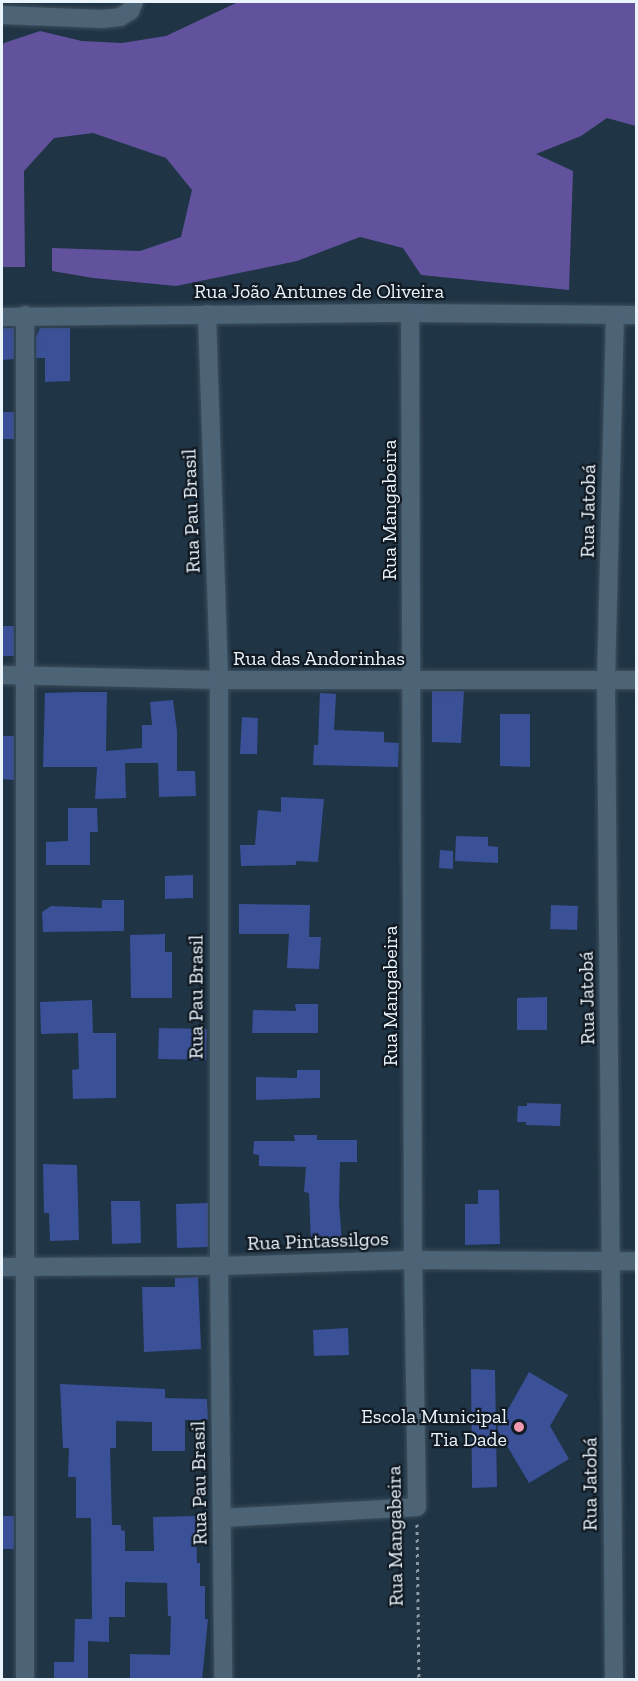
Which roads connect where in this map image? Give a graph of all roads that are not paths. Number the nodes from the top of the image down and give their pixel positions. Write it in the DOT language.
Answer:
graph roads {
  1 [pos="134,2"];
  2 [pos="2,15"];
  3 [pos="410,313"];
  4 [pos="207,314"];
  5 [pos="25,315"];
  6 [pos="615,315"];
  7 [pos="636,315"];
  8 [pos="2,317"];
  9 [pos="2,675"];
  10 [pos="26,675"];
  11 [pos="219,680"];
  12 [pos="636,680"];
  13 [pos="412,681"];
  14 [pos="606,682"];
  15 [pos="413,1260"];
  16 [pos="611,1261"];
  17 [pos="636,1261"];
  18 [pos="219,1266"];
  19 [pos="2,1267"];
  20 [pos="27,1267"];
  21 [pos="222,1518"];
  22 [pos="25,1680"];
  23 [pos="224,1680"];
  24 [pos="614,1680"];
  1 -- 2 [label="street"];
  3 -- 4 [label="street, Rua João Antunes de Oliveira"];
  3 -- 6 [label="street, Rua João Antunes de Oliveira"];
  3 -- 13 [label="street, Rua Mangabeira"];
  4 -- 5 [label="street, Rua João Antunes de Oliveira"];
  4 -- 11 [label="street, Rua Pau Brasil"];
  5 -- 8 [label="street, Rua João Antunes de Oliveira"];
  5 -- 10 [label="street"];
  6 -- 7 [label="street, Rua João Antunes de Oliveira"];
  6 -- 14 [label="street, Rua Jatobá"];
  9 -- 10 [label="street, Rua das Andorinhas"];
  10 -- 11 [label="street, Rua das Andorinhas"];
  10 -- 20 [label="street"];
  11 -- 13 [label="street, Rua das Andorinhas"];
  11 -- 18 [label="street, Rua Pau Brasil"];
  12 -- 14 [label="street, Rua das Andorinhas"];
  13 -- 14 [label="street, Rua das Andorinhas"];
  13 -- 15 [label="street, Rua Mangabeira"];
  14 -- 16 [label="street, Rua Jatobá"];
  15 -- 16 [label="street, Rua Pintassilgos"];
  15 -- 18 [label="street, Rua Pintassilgos"];
  15 -- 21 [label="street, Rua Mangabeira"];
  16 -- 17 [label="street, Rua Pintassilgos"];
  16 -- 24 [label="street, Rua Jatobá"];
  18 -- 20 [label="street, Rua Pintassilgos"];
  18 -- 21 [label="street, Rua Pau Brasil"];
  19 -- 20 [label="street, Rua Pintassilgos"];
  20 -- 22 [label="street"];
  21 -- 23 [label="street, Rua Pau Brasil"];
}
